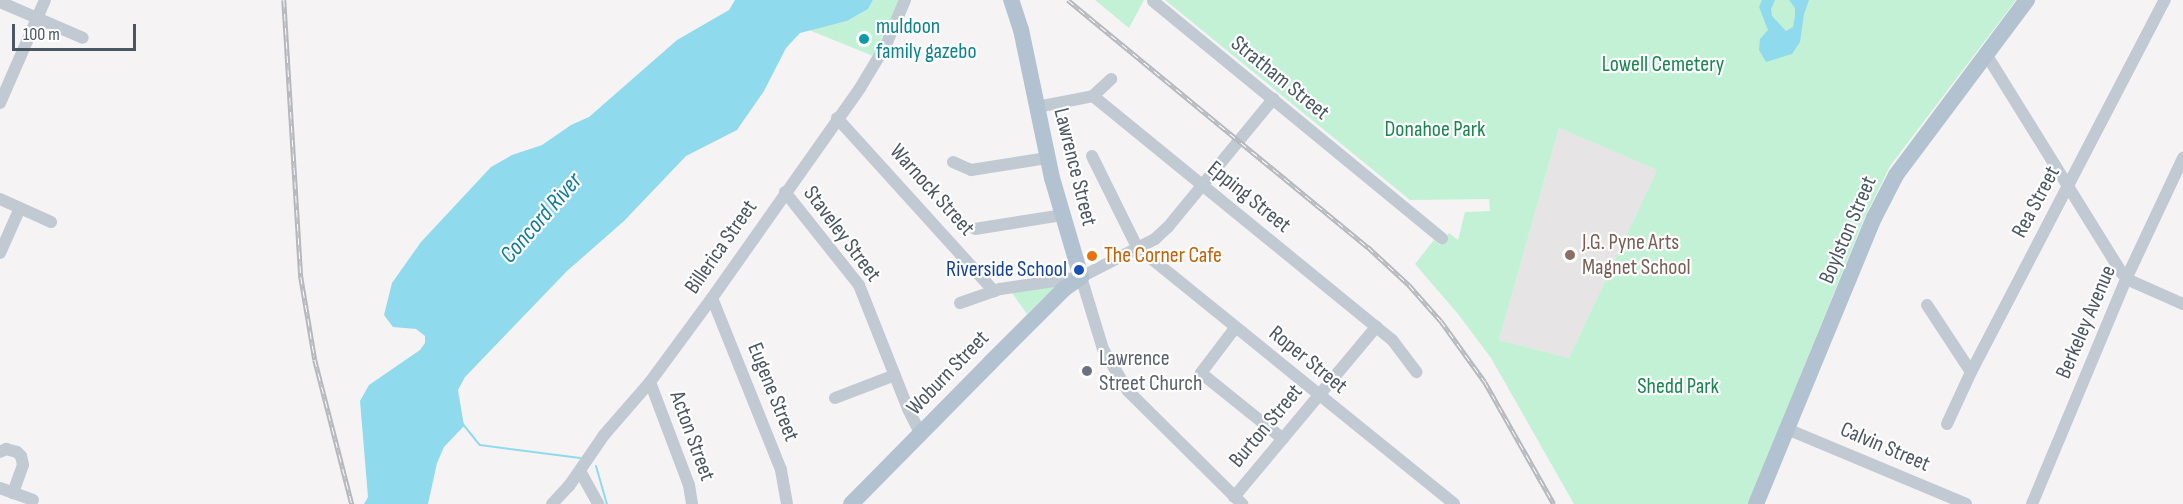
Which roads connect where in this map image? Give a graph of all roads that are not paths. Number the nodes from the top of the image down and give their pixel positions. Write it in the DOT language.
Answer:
graph roads {
  1 [pos="45,0"];
  2 [pos="905,0"];
  3 [pos="1011,0"];
  4 [pos="2027,0"];
  5 [pos="2165,0"];
  6 [pos="1153,1"];
  7 [pos="0,2"];
  8 [pos="37,19"];
  9 [pos="83,38"];
  10 [pos="1986,54"];
  11 [pos="1111,80"];
  12 [pos="1093,96"];
  13 [pos="1273,99"];
  14 [pos="0,102"];
  15 [pos="1037,107"];
  16 [pos="837,118"];
  17 [pos="1092,156"];
  18 [pos="1047,158"];
  19 [pos="2183,158"];
  20 [pos="953,162"];
  21 [pos="1202,185"];
  22 [pos="2068,187"];
  23 [pos="785,192"];
  24 [pos="0,199"];
  25 [pos="20,208"];
  26 [pos="1062,215"];
  27 [pos="51,222"];
  28 [pos="975,229"];
  29 [pos="1442,238"];
  30 [pos="1137,247"];
  31 [pos="0,253"];
  32 [pos="1081,277"];
  33 [pos="2127,277"];
  34 [pos="994,291"];
  35 [pos="712,298"];
  36 [pos="960,303"];
  37 [pos="1927,304"];
  38 [pos="2183,304"];
  39 [pos="1376,327"];
  40 [pos="1235,328"];
  41 [pos="1416,372"];
  42 [pos="1971,372"];
  43 [pos="895,375"];
  44 [pos="650,381"];
  45 [pos="1318,396"];
  46 [pos="835,398"];
  47 [pos="1947,424"];
  48 [pos="1787,429"];
  49 [pos="921,434"];
  50 [pos="1283,439"];
  51 [pos="0,452"];
  52 [pos="580,471"];
  53 [pos="0,488"];
  54 [pos="13,493"];
  55 [pos="33,500"];
  56 [pos="1238,500"];
  57 [pos="1760,503"];
  58 [pos="552,504"];
  59 [pos="598,504"];
  60 [pos="692,504"];
  61 [pos="787,504"];
  62 [pos="851,504"];
  63 [pos="1454,504"];
  64 [pos="1966,504"];
  65 [pos="2032,504"];
  1 -- 8 [label="street"];
  2 -- 16 [label="street, Billerica Street"];
  3 -- 15 [label="main road, Lawrence Street"];
  4 -- 10 [label="main road, Boylston Street"];
  5 -- 22 [label="street, Rea Street"];
  6 -- 13 [label="street, Stratham Street"];
  7 -- 8 [label="street"];
  8 -- 9 [label="street"];
  8 -- 14 [label="street"];
  10 -- 22 [label="street"];
  10 -- 48 [label="main road, Boylston Street"];
  11 -- 12 [label="street"];
  12 -- 15 [label="street"];
  12 -- 21 [label="street, Epping Street"];
  13 -- 21 [label="street"];
  13 -- 29 [label="street, Stratham Street"];
  15 -- 18 [label="main road, Lawrence Street"];
  16 -- 23 [label="street, Billerica Street"];
  16 -- 34 [label="street, Warnock Street"];
  17 -- 30 [label="street"];
  18 -- 20 [label="street"];
  18 -- 26 [label="main road, Lawrence Street"];
  19 -- 33 [label="street, Berkeley Avenue"];
  21 -- 30 [label="street"];
  21 -- 39 [label="street, Epping Street"];
  22 -- 33 [label="street"];
  22 -- 42 [label="street, Rea Street"];
  23 -- 35 [label="street, Billerica Street"];
  23 -- 43 [label="street, Staveley Street"];
  24 -- 25 [label="street"];
  25 -- 27 [label="street"];
  25 -- 31 [label="street"];
  26 -- 28 [label="street"];
  26 -- 32 [label="main road, Lawrence Street"];
  30 -- 32 [label="street"];
  30 -- 40 [label="street, Roper Street"];
  32 -- 34 [label="street"];
  32 -- 49 [label="main road, Woburn Street"];
  32 -- 56 [label="street, Lawrence Street"];
  33 -- 38 [label="street"];
  33 -- 65 [label="street, Berkeley Avenue"];
  34 -- 36 [label="street"];
  35 -- 44 [label="street, Billerica Street"];
  35 -- 61 [label="street, Eugene Street"];
  37 -- 42 [label="street"];
  39 -- 41 [label="street, Epping Street"];
  39 -- 45 [label="street, Burton Street"];
  40 -- 45 [label="street, Roper Street"];
  40 -- 50 [label="street"];
  42 -- 47 [label="street, Rea Street"];
  43 -- 46 [label="street"];
  43 -- 49 [label="street, Staveley Street"];
  44 -- 52 [label="street, Billerica Street"];
  44 -- 60 [label="street, Acton Street"];
  45 -- 50 [label="street, Burton Street"];
  45 -- 63 [label="street, Roper Street"];
  48 -- 57 [label="main road, Boylston Street"];
  48 -- 64 [label="street, Calvin Street"];
  49 -- 62 [label="main road, Woburn Street"];
  50 -- 56 [label="street, Burton Street"];
  51 -- 54 [label="street"];
  52 -- 58 [label="street, Billerica Street"];
  52 -- 59 [label="street"];
  53 -- 54 [label="street"];
  54 -- 55 [label="street"];
}
